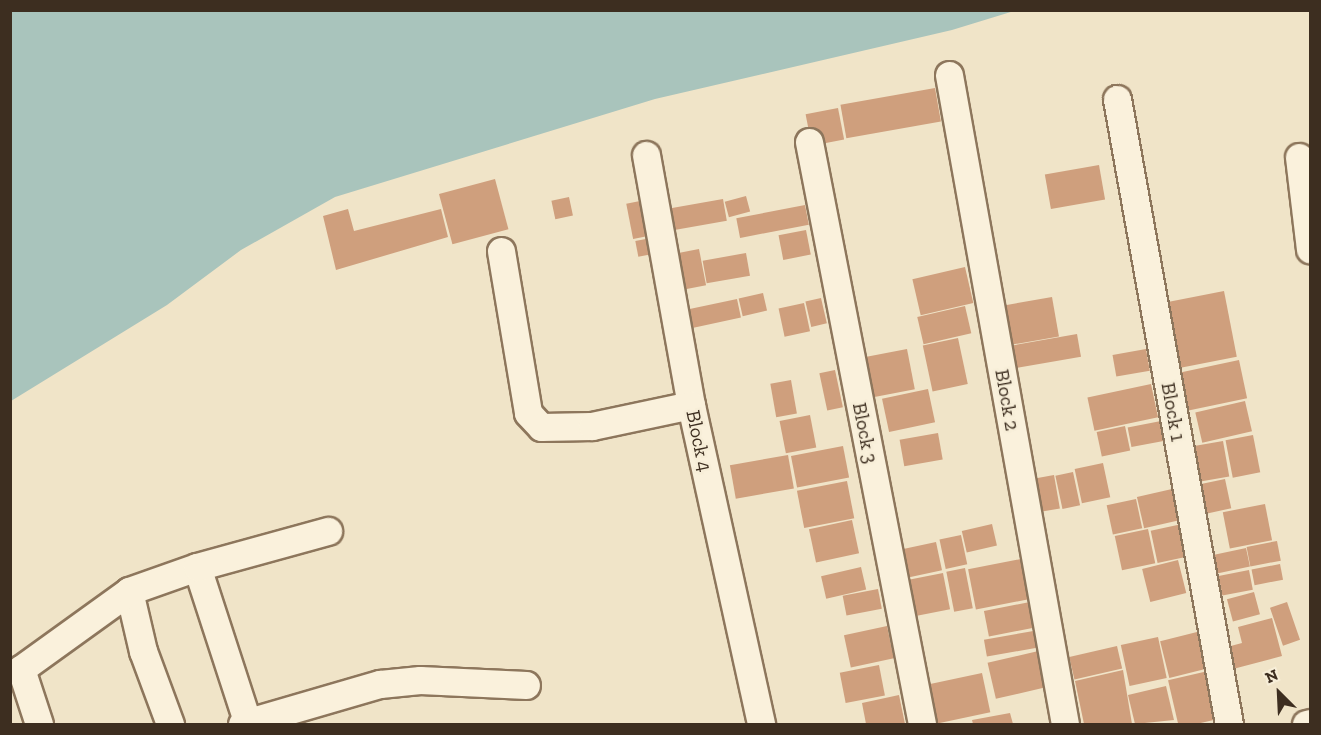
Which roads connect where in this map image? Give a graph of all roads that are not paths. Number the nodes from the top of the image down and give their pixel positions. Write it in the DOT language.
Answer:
graph roads {
  1 [pos="949,75"];
  2 [pos="1117,99"];
  3 [pos="809,142"];
  4 [pos="646,155"];
  5 [pos="1299,157"];
  6 [pos="1311,249"];
  7 [pos="501,251"];
  8 [pos="691,405"];
  9 [pos="328,531"];
  10 [pos="197,567"];
  11 [pos="129,591"];
  12 [pos="526,685"];
  13 [pos="1311,723"];
  14 [pos="39,724"];
  15 [pos="170,724"];
  16 [pos="246,724"];
  17 [pos="761,724"];
  18 [pos="922,724"];
  19 [pos="1065,724"];
  20 [pos="1229,724"];
  21 [pos="1306,724"];
  1 -- 19 [label="street, Block 2"];
  2 -- 20 [label="street, Block 1"];
  3 -- 18 [label="street, Block 3"];
  4 -- 8 [label="street, Block 4"];
  5 -- 6 [label="street"];
  7 -- 8 [label="street"];
  8 -- 17 [label="street, Block 4"];
  9 -- 10 [label="street"];
  10 -- 11 [label="street"];
  10 -- 16 [label="street"];
  11 -- 14 [label="street"];
  11 -- 15 [label="street"];
  12 -- 16 [label="street"];
  13 -- 21 [label="street"];
}
